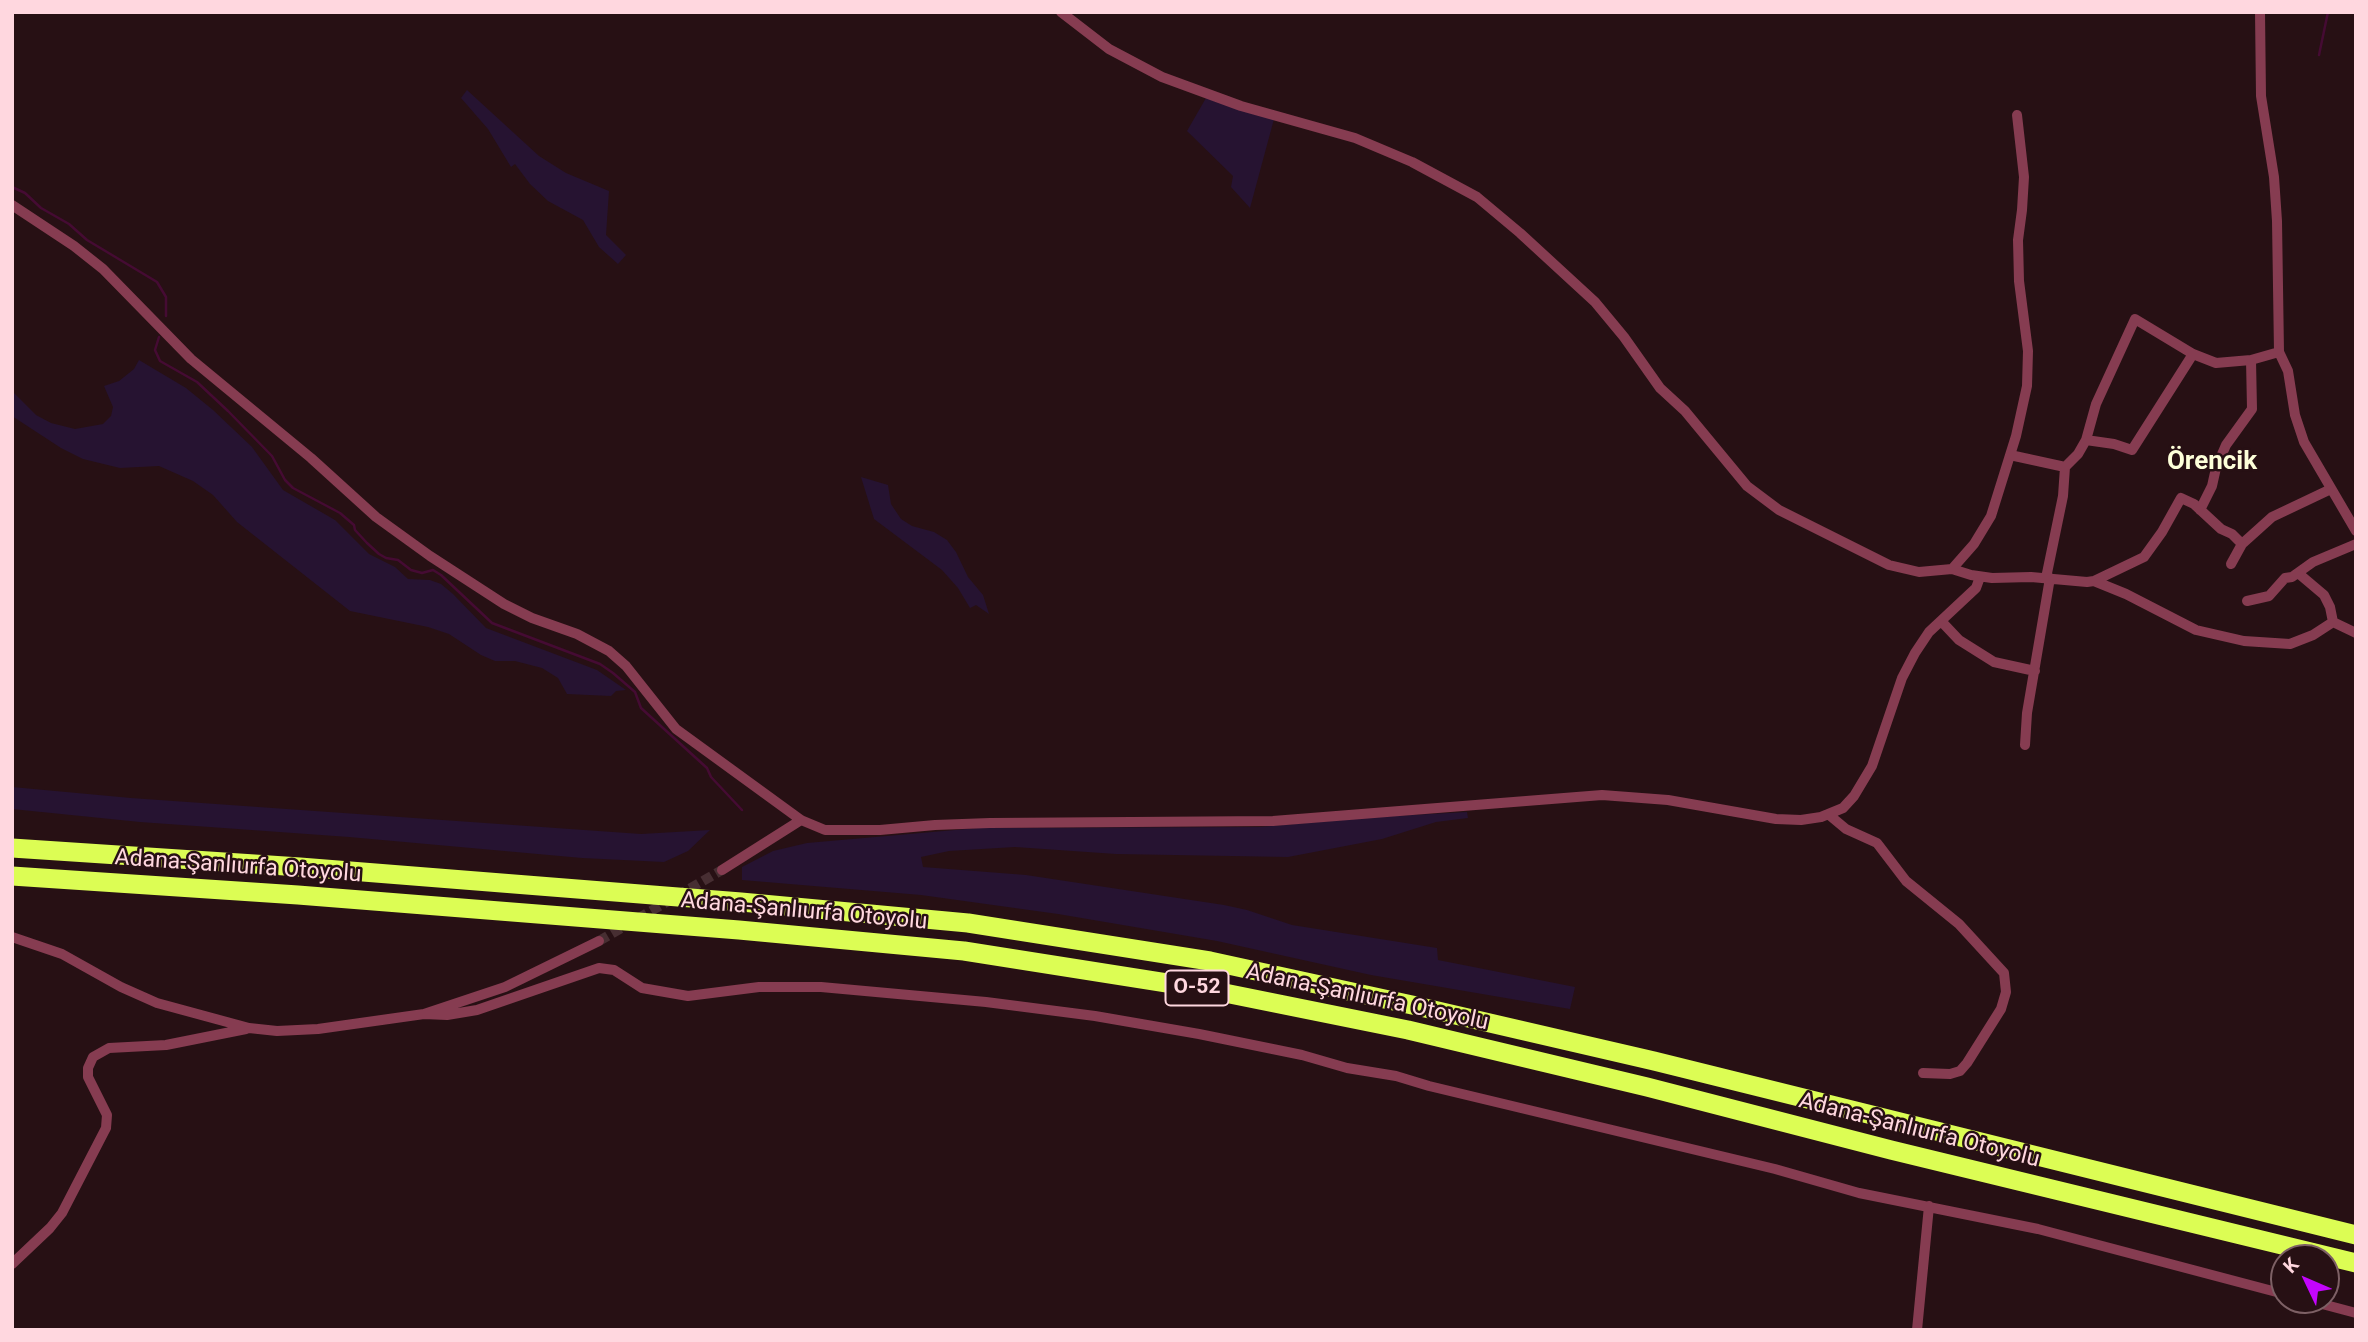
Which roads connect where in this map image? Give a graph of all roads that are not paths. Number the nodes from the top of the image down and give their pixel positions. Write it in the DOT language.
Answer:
graph roads {
  1 [pos="1062,12"];
  2 [pos="2260,12"];
  3 [pos="2017,115"];
  4 [pos="12,205"];
  5 [pos="2279,352"];
  6 [pos="2193,354"];
  7 [pos="2251,360"];
  8 [pos="2086,440"];
  9 [pos="2010,455"];
  10 [pos="2065,467"];
  11 [pos="2331,489"];
  12 [pos="2200,510"];
  13 [pos="2356,531"];
  14 [pos="2242,544"];
  15 [pos="2356,544"];
  16 [pos="2231,564"];
  17 [pos="1952,569"];
  18 [pos="2298,573"];
  19 [pos="1980,577"];
  20 [pos="2048,578"];
  21 [pos="2094,581"];
  22 [pos="2247,601"];
  23 [pos="1941,621"];
  24 [pos="2333,622"];
  25 [pos="2356,633"];
  26 [pos="2035,671"];
  27 [pos="2025,745"];
  28 [pos="1828,814"];
  29 [pos="801,820"];
  30 [pos="12,848"];
  31 [pos="722,870"];
  32 [pos="12,876"];
  33 [pos="12,937"];
  34 [pos="599,941"];
  35 [pos="424,1014"];
  36 [pos="250,1028"];
  37 [pos="1923,1073"];
  38 [pos="1929,1206"];
  39 [pos="2356,1235"];
  40 [pos="12,1264"];
  41 [pos="2356,1264"];
  42 [pos="2270,1290"];
  43 [pos="1917,1330"];
  1 -- 17 [label="street"];
  2 -- 5 [label="street"];
  3 -- 9 [label="street"];
  4 -- 29 [label="street"];
  5 -- 7 [label="street"];
  5 -- 11 [label="street"];
  6 -- 7 [label="street"];
  6 -- 8 [label="street"];
  6 -- 8 [label="street"];
  7 -- 12 [label="street"];
  8 -- 10 [label="street"];
  9 -- 10 [label="street"];
  9 -- 17 [label="street"];
  10 -- 20 [label="street"];
  11 -- 13 [label="street"];
  11 -- 14 [label="street"];
  12 -- 14 [label="street"];
  12 -- 21 [label="street"];
  14 -- 16 [label="street"];
  15 -- 18 [label="street"];
  17 -- 19 [label="street"];
  18 -- 22 [label="street"];
  18 -- 24 [label="street"];
  19 -- 20 [label="street"];
  19 -- 23 [label="street"];
  20 -- 21 [label="street"];
  20 -- 26 [label="street"];
  21 -- 24 [label="street"];
  23 -- 26 [label="street"];
  23 -- 28 [label="street"];
  24 -- 25 [label="street"];
  26 -- 27 [label="street"];
  28 -- 29 [label="street"];
  28 -- 37 [label="street"];
  29 -- 31 [label="street"];
  30 -- 39 [label="highway, Adana-Şanlıurfa Otoyolu / O-52"];
  32 -- 41 [label="highway, Adana-Şanlıurfa Otoyolu / O-52"];
  33 -- 36 [label="street"];
  34 -- 35 [label="street"];
  35 -- 36 [label="street"];
  35 -- 38 [label="street"];
  36 -- 40 [label="street"];
  38 -- 42 [label="street"];
  38 -- 43 [label="street"];
}
